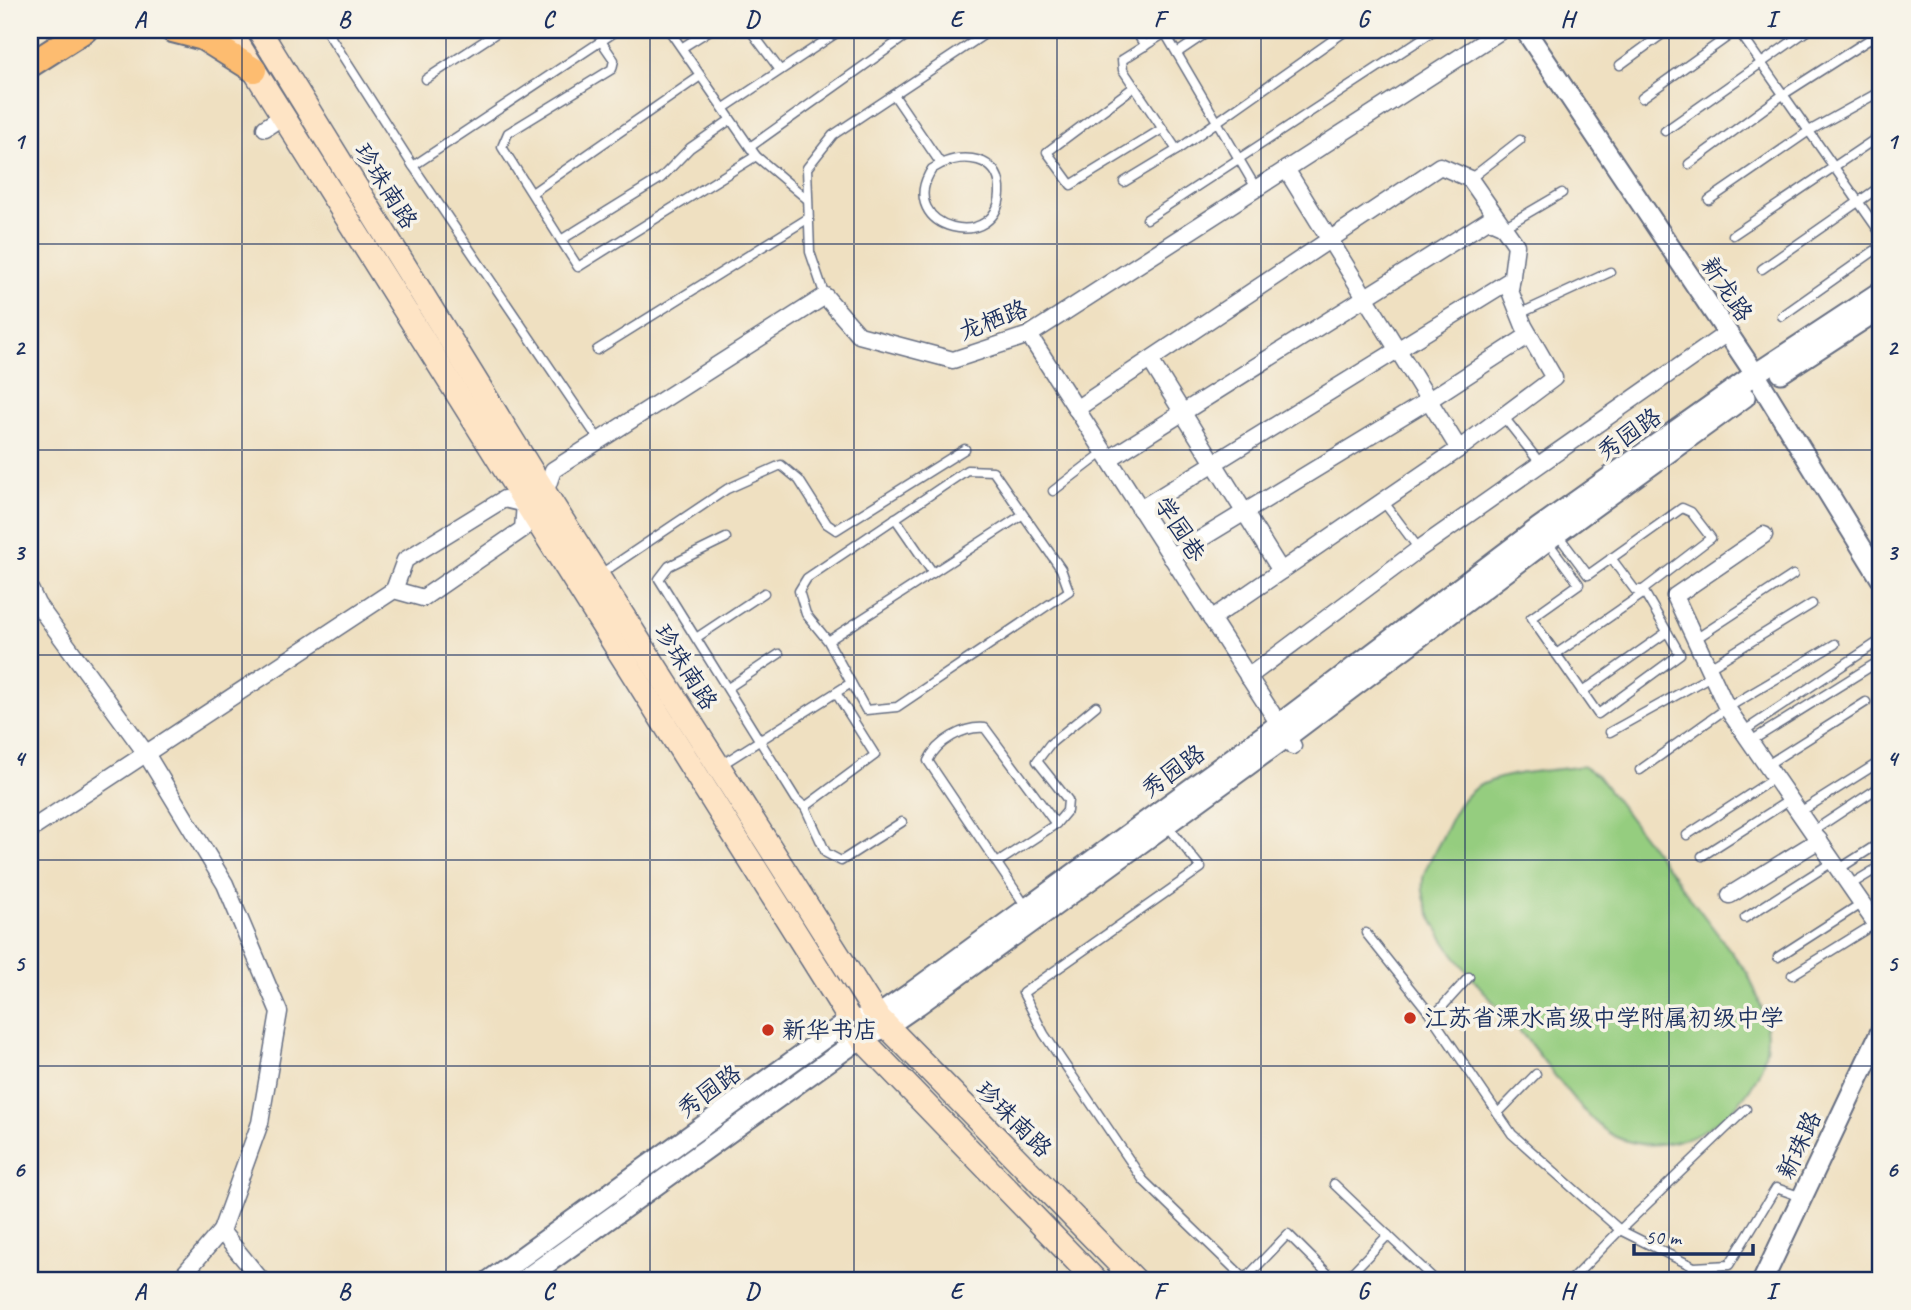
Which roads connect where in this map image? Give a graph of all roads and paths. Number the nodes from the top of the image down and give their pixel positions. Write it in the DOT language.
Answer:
graph roads {
  1 [pos="96,30"];
  2 [pos="172,30"];
  3 [pos="229,30"];
  4 [pos="259,30"];
  5 [pos="326,30"];
  6 [pos="501,30"];
  7 [pos="618,30"];
  8 [pos="669,30"];
  9 [pos="710,30"];
  10 [pos="750,30"];
  11 [pos="841,30"];
  12 [pos="914,30"];
  13 [pos="991,30"];
  14 [pos="1135,30"];
  15 [pos="1211,30"];
  16 [pos="1347,30"];
  17 [pos="1435,30"];
  18 [pos="1502,30"];
  19 [pos="1525,30"];
  20 [pos="1668,30"];
  21 [pos="1738,30"];
  22 [pos="1808,30"];
  23 [pos="1881,32"];
  24 [pos="77,35"];
  25 [pos="271,40"];
  26 [pos="601,41"];
  27 [pos="1145,46"];
  28 [pos="683,47"];
  29 [pos="1177,53"];
  30 [pos="1760,61"];
  31 [pos="30,65"];
  32 [pos="1620,65"];
  33 [pos="254,70"];
  34 [pos="780,71"];
  35 [pos="699,77"];
  36 [pos="426,79"];
  37 [pos="1134,87"];
  38 [pos="1881,91"];
  39 [pos="1784,94"];
  40 [pos="894,95"];
  41 [pos="1642,98"];
  42 [pos="724,108"];
  43 [pos="730,120"];
  44 [pos="1219,121"];
  45 [pos="1163,129"];
  46 [pos="1665,131"];
  47 [pos="1809,131"];
  48 [pos="1881,135"];
  49 [pos="1520,141"];
  50 [pos="750,147"];
  51 [pos="1177,150"];
  52 [pos="756,156"];
  53 [pos="1239,158"];
  54 [pos="941,164"];
  55 [pos="1689,164"];
  56 [pos="1833,165"];
  57 [pos="412,166"];
  58 [pos="1286,169"];
  59 [pos="1470,179"];
  60 [pos="1124,182"];
  61 [pos="1881,186"];
  62 [pos="1256,188"];
  63 [pos="532,193"];
  64 [pos="1562,193"];
  65 [pos="807,199"];
  66 [pos="1709,200"];
  67 [pos="1858,200"];
  68 [pos="807,219"];
  69 [pos="1147,219"];
  70 [pos="1504,227"];
  71 [pos="1733,234"];
  72 [pos="1881,234"];
  73 [pos="561,240"];
  74 [pos="1331,241"];
  75 [pos="1881,246"];
  76 [pos="1762,270"];
  77 [pos="1610,272"];
  78 [pos="1512,279"];
  79 [pos="1881,291"];
  80 [pos="825,296"];
  81 [pos="1365,298"];
  82 [pos="1881,308"];
  83 [pos="1519,314"];
  84 [pos="1782,316"];
  85 [pos="1727,333"];
  86 [pos="1029,335"];
  87 [pos="1529,335"];
  88 [pos="1396,348"];
  89 [pos="597,350"];
  90 [pos="1150,360"];
  91 [pos="1757,380"];
  92 [pos="1429,400"];
  93 [pos="1076,409"];
  94 [pos="1183,411"];
  95 [pos="1503,416"];
  96 [pos="599,440"];
  97 [pos="965,449"];
  98 [pos="1459,449"];
  99 [pos="1106,456"];
  100 [pos="1214,462"];
  101 [pos="1540,463"];
  102 [pos="1053,491"];
  103 [pos="535,498"];
  104 [pos="1383,500"];
  105 [pos="1140,509"];
  106 [pos="1244,512"];
  107 [pos="1021,516"];
  108 [pos="895,518"];
  109 [pos="1548,531"];
  110 [pos="1764,535"];
  111 [pos="726,538"];
  112 [pos="1419,549"];
  113 [pos="1171,557"];
  114 [pos="1611,558"];
  115 [pos="1281,571"];
  116 [pos="933,573"];
  117 [pos="1793,575"];
  118 [pos="598,576"];
  119 [pos="1881,579"];
  120 [pos="30,589"];
  121 [pos="394,590"];
  122 [pos="1643,592"];
  123 [pos="764,593"];
  124 [pos="1812,604"];
  125 [pos="1211,619"];
  126 [pos="1667,632"];
  127 [pos="696,638"];
  128 [pos="1694,639"];
  129 [pos="1881,640"];
  130 [pos="828,641"];
  131 [pos="1835,644"];
  132 [pos="779,654"];
  133 [pos="1556,654"];
  134 [pos="1881,660"];
  135 [pos="1709,673"];
  136 [pos="1248,677"];
  137 [pos="851,683"];
  138 [pos="728,688"];
  139 [pos="1582,692"];
  140 [pos="836,694"];
  141 [pos="1866,702"];
  142 [pos="1096,706"];
  143 [pos="1727,708"];
  144 [pos="1611,732"];
  145 [pos="1286,736"];
  146 [pos="1748,736"];
  147 [pos="761,741"];
  148 [pos="145,752"];
  149 [pos="1881,761"];
  150 [pos="719,767"];
  151 [pos="1640,770"];
  152 [pos="1772,771"];
  153 [pos="698,778"];
  154 [pos="1881,786"];
  155 [pos="1795,806"];
  156 [pos="805,807"];
  157 [pos="902,822"];
  158 [pos="1056,824"];
  159 [pos="1167,825"];
  160 [pos="30,831"];
  161 [pos="1687,835"];
  162 [pos="1816,836"];
  163 [pos="1881,842"];
  164 [pos="1702,856"];
  165 [pos="997,863"];
  166 [pos="1836,865"];
  167 [pos="1881,866"];
  168 [pos="1850,885"];
  169 [pos="1730,895"];
  170 [pos="1862,903"];
  171 [pos="1027,908"];
  172 [pos="1745,918"];
  173 [pos="1879,927"];
  174 [pos="1366,933"];
  175 [pos="1778,957"];
  176 [pos="1792,975"];
  177 [pos="1469,977"];
  178 [pos="1432,1018"];
  179 [pos="881,1022"];
  180 [pos="854,1029"];
  181 [pos="1881,1031"];
  182 [pos="1536,1074"];
  183 [pos="1746,1109"];
  184 [pos="1498,1113"];
  185 [pos="1334,1184"];
  186 [pos="1802,1197"];
  187 [pos="1620,1230"];
  188 [pos="221,1231"];
  189 [pos="1388,1235"];
  190 [pos="1245,1279"];
  191 [pos="179,1280"];
  192 [pos="261,1280"];
  193 [pos="490,1280"];
  194 [pos="524,1280"];
  195 [pos="1095,1280"];
  196 [pos="1135,1280"];
  197 [pos="1334,1280"];
  198 [pos="1345,1280"];
  199 [pos="1435,1280"];
  200 [pos="1571,1280"];
  201 [pos="1763,1280"];
  1 -- 24 [label="main road"];
  2 -- 33 [label="main road"];
  3 -- 33 [label="main road, 珍珠南路"];
  4 -- 25 [label="main road, 珍珠南路"];
  5 -- 57 [label="lane"];
  6 -- 36 [label="lane"];
  7 -- 26 [label="lane"];
  8 -- 28 [label="lane"];
  9 -- 28 [label="lane"];
  10 -- 34 [label="lane"];
  11 -- 34 [label="lane"];
  12 -- 50 [label="lane"];
  13 -- 40 [label="lane"];
  14 -- 27 [label="lane"];
  15 -- 29 [label="lane"];
  16 -- 44 [label="lane"];
  17 -- 53 [label="lane"];
  18 -- 58 [label="street, 龙栖路"];
  19 -- 85 [label="street, 新龙路"];
  20 -- 32 [label="lane"];
  21 -- 30 [label="lane"];
  21 -- 41 [label="lane"];
  22 -- 30 [label="lane"];
  23 -- 39 [label="lane"];
  24 -- 31 [label="main road"];
  25 -- 103 [label="main road, 珍珠南路"];
  26 -- 57 [label="lane"];
  26 -- 63 [label="lane"];
  27 -- 29 [label="lane"];
  27 -- 37 [label="lane"];
  28 -- 35 [label="lane"];
  29 -- 44 [label="lane"];
  30 -- 39 [label="lane"];
  30 -- 46 [label="lane"];
  33 -- 103 [label="main road, 珍珠南路"];
  34 -- 42 [label="lane"];
  35 -- 42 [label="lane"];
  35 -- 63 [label="lane"];
  37 -- 45 [label="lane"];
  37 -- 45 [label="lane"];
  38 -- 47 [label="lane"];
  39 -- 47 [label="lane"];
  39 -- 55 [label="lane"];
  40 -- 54 [label="lane"];
  40 -- 65 [label="lane"];
  42 -- 43 [label="lane"];
  43 -- 50 [label="lane"];
  43 -- 73 [label="lane"];
  44 -- 51 [label="lane"];
  44 -- 53 [label="lane"];
  45 -- 51 [label="lane"];
  47 -- 56 [label="lane"];
  47 -- 66 [label="lane"];
  48 -- 56 [label="lane"];
  49 -- 59 [label="lane"];
  50 -- 52 [label="lane"];
  51 -- 60 [label="lane"];
  52 -- 65 [label="lane"];
  52 -- 73 [label="lane"];
  53 -- 62 [label="lane"];
  53 -- 69 [label="lane"];
  54 -- 54 [label="lane"];
  56 -- 67 [label="lane"];
  56 -- 71 [label="lane"];
  57 -- 96 [label="lane"];
  58 -- 62 [label="street, 龙栖路"];
  58 -- 74 [label="street"];
  59 -- 70 [label="street"];
  59 -- 74 [label="street"];
  61 -- 67 [label="lane"];
  62 -- 86 [label="street, 龙栖路"];
  63 -- 73 [label="lane"];
  64 -- 70 [label="lane"];
  65 -- 68 [label="lane"];
  67 -- 72 [label="lane"];
  67 -- 76 [label="lane"];
  68 -- 80 [label="lane"];
  68 -- 89 [label="lane"];
  70 -- 78 [label="street"];
  70 -- 81 [label="street"];
  74 -- 81 [label="street"];
  74 -- 90 [label="street"];
  75 -- 84 [label="lane"];
  77 -- 83 [label="lane"];
  78 -- 83 [label="street"];
  78 -- 88 [label="street"];
  79 -- 91 [label="street, 秀园路"];
  80 -- 86 [label="street, 龙栖路"];
  80 -- 96 [label="street"];
  81 -- 88 [label="street"];
  81 -- 94 [label="street"];
  82 -- 91 [label="street, 秀园路"];
  83 -- 87 [label="street"];
  85 -- 91 [label="street, 新龙路"];
  85 -- 101 [label="street"];
  86 -- 93 [label="street, 学园巷"];
  87 -- 92 [label="street"];
  87 -- 95 [label="street"];
  88 -- 92 [label="street"];
  88 -- 100 [label="street"];
  90 -- 93 [label="street"];
  90 -- 94 [label="street"];
  91 -- 109 [label="street, 秀园路"];
  91 -- 119 [label="street, 新龙路"];
  92 -- 98 [label="street"];
  92 -- 106 [label="street"];
  93 -- 99 [label="street, 学园巷"];
  94 -- 99 [label="street"];
  94 -- 100 [label="street"];
  95 -- 98 [label="street"];
  95 -- 101 [label="lane"];
  96 -- 103 [label="street"];
  97 -- 118 [label="lane"];
  98 -- 104 [label="street"];
  99 -- 102 [label="lane"];
  99 -- 105 [label="street, 学园巷"];
  100 -- 105 [label="street"];
  100 -- 106 [label="street"];
  101 -- 112 [label="street"];
  103 -- 118 [label="main road, 珍珠南路"];
  103 -- 121 [label="street"];
  103 -- 121 [label="street"];
  103 -- 153 [label="main road, 珍珠南路"];
  104 -- 112 [label="lane"];
  104 -- 115 [label="street"];
  105 -- 113 [label="street, 学园巷"];
  106 -- 113 [label="street"];
  106 -- 115 [label="street"];
  107 -- 108 [label="lane"];
  107 -- 116 [label="lane"];
  107 -- 137 [label="lane"];
  108 -- 116 [label="lane"];
  108 -- 130 [label="lane"];
  109 -- 114 [label="lane"];
  109 -- 133 [label="lane"];
  109 -- 145 [label="street, 秀园路"];
  110 -- 128 [label="street"];
  111 -- 127 [label="lane"];
  112 -- 136 [label="street"];
  113 -- 125 [label="street, 学园巷"];
  114 -- 122 [label="lane"];
  114 -- 122 [label="lane"];
  115 -- 125 [label="street"];
  116 -- 130 [label="lane"];
  117 -- 128 [label="lane"];
  118 -- 150 [label="main road, 珍珠南路"];
  120 -- 148 [label="street"];
  121 -- 148 [label="street"];
  122 -- 126 [label="lane"];
  122 -- 133 [label="lane"];
  123 -- 127 [label="lane"];
  124 -- 135 [label="lane"];
  125 -- 136 [label="street, 学园巷"];
  126 -- 139 [label="lane"];
  126 -- 139 [label="lane"];
  127 -- 138 [label="lane"];
  128 -- 135 [label="street"];
  129 -- 146 [label="lane"];
  130 -- 137 [label="lane"];
  131 -- 143 [label="lane"];
  132 -- 138 [label="lane"];
  133 -- 139 [label="lane"];
  134 -- 146 [label="lane"];
  135 -- 143 [label="street"];
  135 -- 144 [label="lane"];
  136 -- 145 [label="street, 学园巷"];
  137 -- 140 [label="lane"];
  138 -- 147 [label="lane"];
  140 -- 147 [label="lane"];
  140 -- 156 [label="lane"];
  141 -- 152 [label="lane"];
  142 -- 158 [label="lane"];
  143 -- 146 [label="street"];
  143 -- 151 [label="lane"];
  145 -- 159 [label="street, 秀园路"];
  145 -- 171 [label="street, 秀园路"];
  146 -- 152 [label="street"];
  147 -- 150 [label="lane"];
  147 -- 156 [label="lane"];
  148 -- 160 [label="street"];
  148 -- 188 [label="street"];
  149 -- 155 [label="lane"];
  150 -- 153 [label="lane"];
  150 -- 179 [label="main road, 珍珠南路"];
  152 -- 155 [label="street"];
  152 -- 161 [label="lane"];
  153 -- 180 [label="main road, 珍珠南路"];
  154 -- 162 [label="lane"];
  155 -- 162 [label="street"];
  155 -- 164 [label="lane"];
  156 -- 157 [label="lane"];
  158 -- 165 [label="lane"];
  158 -- 165 [label="lane"];
  159 -- 179 [label="street, 秀园路"];
  159 -- 190 [label="lane"];
  162 -- 166 [label="street"];
  162 -- 169 [label="street"];
  163 -- 166 [label="lane"];
  165 -- 171 [label="lane"];
  166 -- 168 [label="street"];
  166 -- 172 [label="lane"];
  167 -- 168 [label="lane"];
  168 -- 170 [label="street"];
  170 -- 173 [label="street"];
  170 -- 175 [label="lane"];
  171 -- 179 [label="street, 秀园路"];
  173 -- 176 [label="lane"];
  174 -- 178 [label="lane"];
  177 -- 178 [label="lane"];
  178 -- 184 [label="lane"];
  179 -- 180 [label="street, 秀园路"];
  179 -- 196 [label="main road, 珍珠南路"];
  180 -- 193 [label="street, 秀园路"];
  180 -- 194 [label="street, 秀园路"];
  180 -- 195 [label="main road, 珍珠南路"];
  181 -- 186 [label="street, 新珠路"];
  182 -- 184 [label="lane"];
  183 -- 187 [label="lane"];
  184 -- 187 [label="lane"];
  185 -- 189 [label="lane"];
  186 -- 187 [label="lane"];
  186 -- 201 [label="street, 新珠路"];
  187 -- 200 [label="lane"];
  188 -- 191 [label="street"];
  188 -- 192 [label="street"];
  189 -- 198 [label="lane"];
  189 -- 199 [label="lane"];
  190 -- 197 [label="lane"];
}
